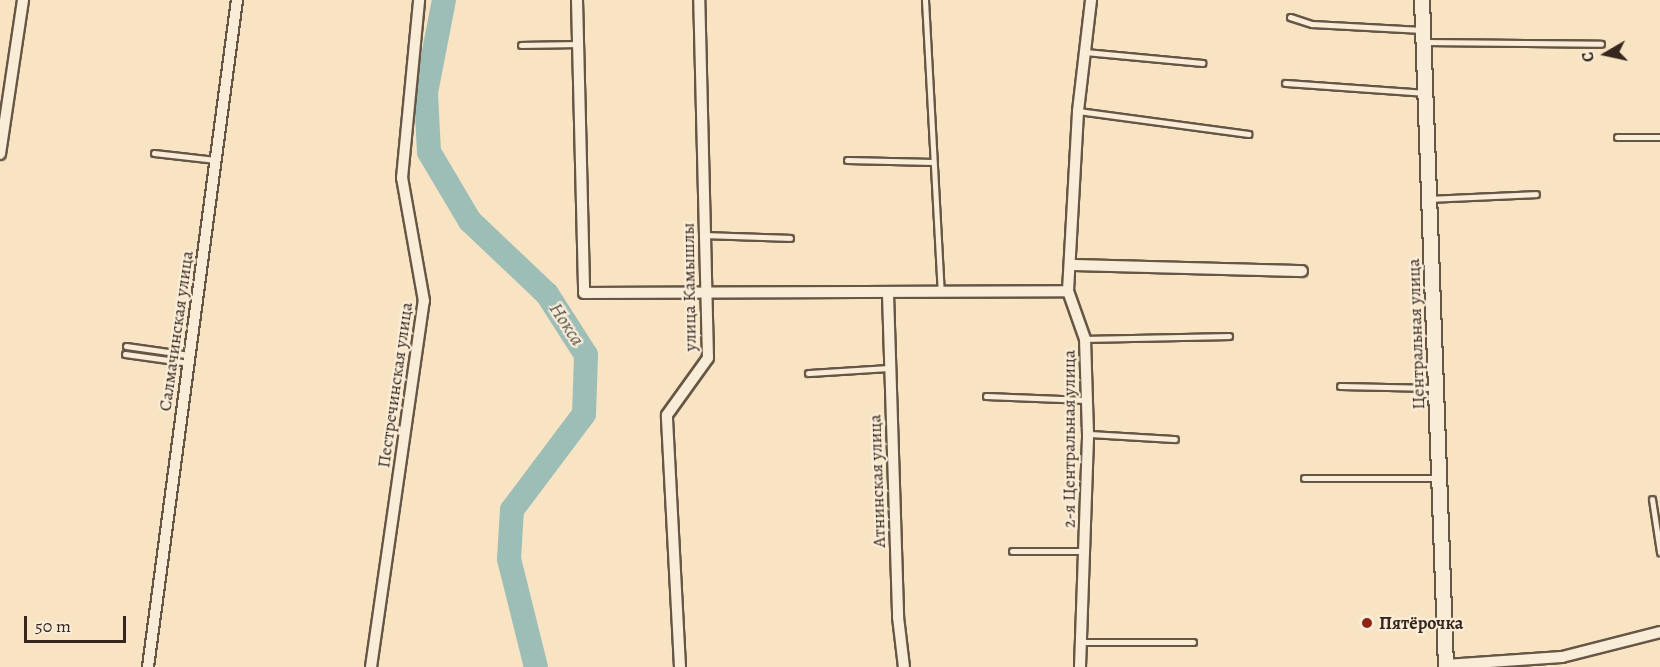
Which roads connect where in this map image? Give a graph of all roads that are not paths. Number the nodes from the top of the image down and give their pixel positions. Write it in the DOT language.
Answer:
graph roads {
  1 [pos="22,0"];
  2 [pos="237,0"];
  3 [pos="419,0"];
  4 [pos="577,0"];
  5 [pos="699,0"];
  6 [pos="926,0"];
  7 [pos="1091,0"];
  8 [pos="1422,0"];
  9 [pos="1290,17"];
  10 [pos="1424,36"];
  11 [pos="578,44"];
  12 [pos="1601,44"];
  13 [pos="521,45"];
  14 [pos="1085,52"];
  15 [pos="1202,63"];
  16 [pos="1285,83"];
  17 [pos="1426,93"];
  18 [pos="1078,111"];
  19 [pos="1248,134"];
  20 [pos="1617,137"];
  21 [pos="1660,137"];
  22 [pos="154,153"];
  23 [pos="0,154"];
  24 [pos="216,159"];
  25 [pos="847,160"];
  26 [pos="933,162"];
  27 [pos="1536,195"];
  28 [pos="1430,199"];
  29 [pos="705,235"];
  30 [pos="790,238"];
  31 [pos="1070,265"];
  32 [pos="1302,271"];
  33 [pos="707,291"];
  34 [pos="1068,291"];
  35 [pos="941,293"];
  36 [pos="888,294"];
  37 [pos="1229,336"];
  38 [pos="1085,339"];
  39 [pos="126,346"];
  40 [pos="125,354"];
  41 [pos="189,359"];
  42 [pos="890,368"];
  43 [pos="808,374"];
  44 [pos="1340,386"];
  45 [pos="1437,388"];
  46 [pos="986,396"];
  47 [pos="1087,400"];
  48 [pos="1088,434"];
  49 [pos="1174,439"];
  50 [pos="1304,478"];
  51 [pos="1439,478"];
  52 [pos="1652,499"];
  53 [pos="1012,551"];
  54 [pos="1084,551"];
  55 [pos="1660,552"];
  56 [pos="1660,632"];
  57 [pos="1081,642"];
  58 [pos="1193,642"];
  59 [pos="1446,666"];
  60 [pos="148,667"];
  61 [pos="371,667"];
  62 [pos="680,667"];
  63 [pos="904,667"];
  64 [pos="1080,667"];
  1 -- 23 [label="street"];
  2 -- 24 [label="street, Салмачинская улица"];
  3 -- 61 [label="street, Пестречинская улица"];
  4 -- 11 [label="street"];
  5 -- 29 [label="street, улица Камышлы"];
  6 -- 26 [label="lane"];
  7 -- 14 [label="street, 2-я Центральная улица"];
  8 -- 10 [label="street, Центральная улица"];
  9 -- 10 [label="lane"];
  10 -- 12 [label="lane"];
  10 -- 17 [label="street, Центральная улица"];
  11 -- 13 [label="lane"];
  11 -- 33 [label="street"];
  14 -- 15 [label="lane"];
  14 -- 18 [label="street, 2-я Центральная улица"];
  16 -- 17 [label="lane"];
  17 -- 28 [label="street, Центральная улица"];
  18 -- 19 [label="lane"];
  18 -- 31 [label="street, 2-я Центральная улица"];
  20 -- 21 [label="lane"];
  22 -- 24 [label="lane"];
  24 -- 41 [label="street, Салмачинская улица"];
  25 -- 26 [label="lane"];
  26 -- 35 [label="lane"];
  27 -- 28 [label="lane"];
  28 -- 45 [label="street, Центральная улица"];
  29 -- 30 [label="lane"];
  29 -- 33 [label="street, улица Камышлы"];
  31 -- 32 [label="street"];
  31 -- 34 [label="street, 2-я Центральная улица"];
  33 -- 36 [label="street"];
  33 -- 62 [label="street, улица Камышлы"];
  34 -- 35 [label="street"];
  34 -- 38 [label="street, 2-я Центральная улица"];
  35 -- 36 [label="street"];
  36 -- 42 [label="street, Атнинская улица"];
  37 -- 38 [label="lane"];
  38 -- 47 [label="street, 2-я Центральная улица"];
  39 -- 41 [label="lane"];
  40 -- 41 [label="lane"];
  41 -- 60 [label="street, Салмачинская улица"];
  42 -- 43 [label="lane"];
  42 -- 63 [label="street, Атнинская улица"];
  44 -- 45 [label="lane"];
  45 -- 51 [label="street, Центральная улица"];
  46 -- 47 [label="lane"];
  47 -- 48 [label="street, 2-я Центральная улица"];
  48 -- 49 [label="lane"];
  48 -- 54 [label="street, 2-я Центральная улица"];
  50 -- 51 [label="lane"];
  51 -- 59 [label="street, Центральная улица"];
  52 -- 55 [label="lane"];
  53 -- 54 [label="lane"];
  54 -- 57 [label="street, 2-я Центральная улица"];
  56 -- 59 [label="street"];
  57 -- 58 [label="lane"];
  57 -- 64 [label="street, 2-я Центральная улица"];
}
